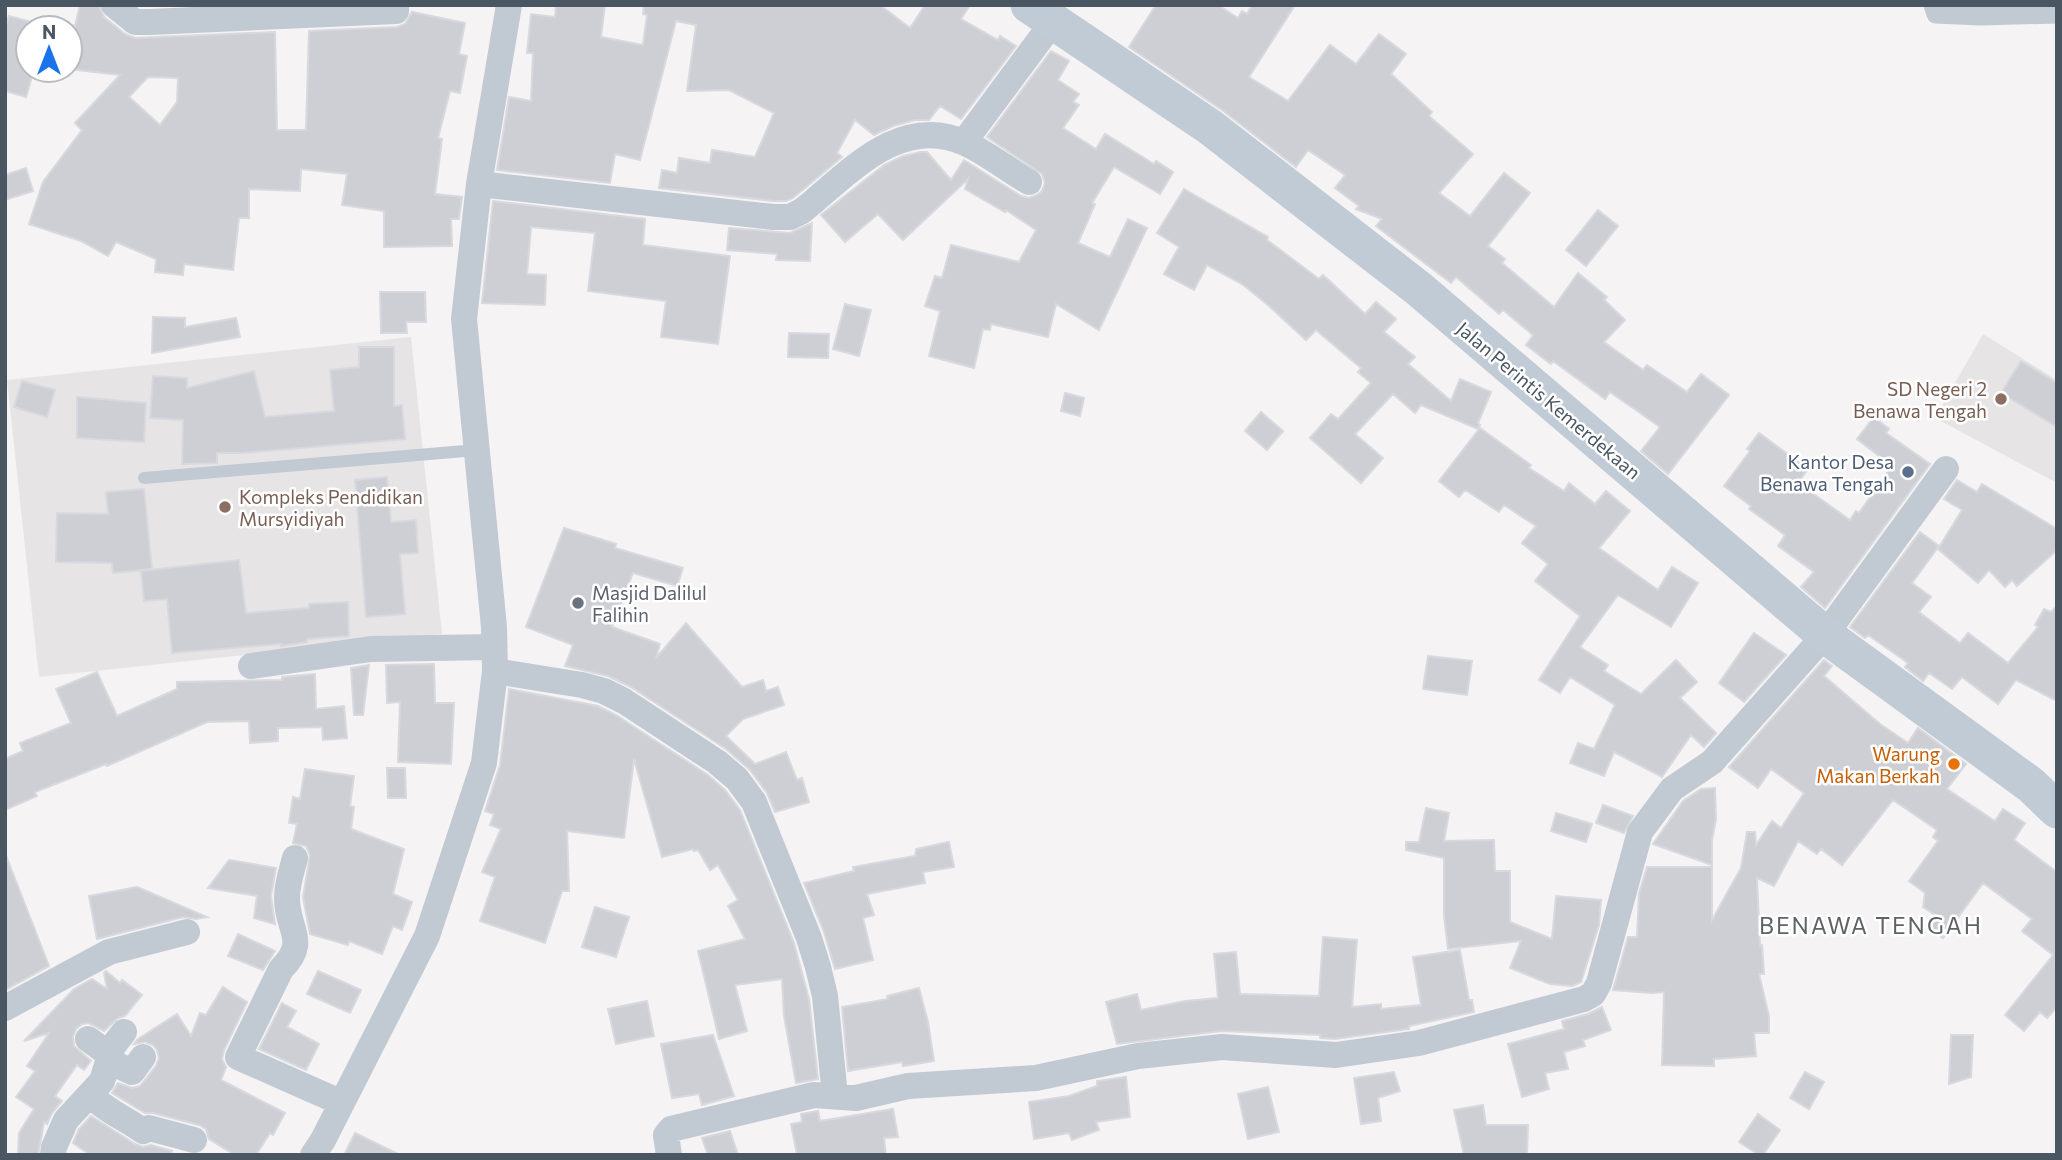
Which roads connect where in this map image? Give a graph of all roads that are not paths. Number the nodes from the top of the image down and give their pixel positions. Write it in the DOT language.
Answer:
graph roads {
  1 [pos="114,5"];
  2 [pos="396,5"];
  3 [pos="509,5"];
  4 [pos="1933,5"];
  5 [pos="203,12"];
  6 [pos="1041,13"];
  7 [pos="2057,14"];
  8 [pos="964,142"];
  9 [pos="1029,182"];
  10 [pos="479,184"];
  11 [pos="477,450"];
  12 [pos="1946,469"];
  13 [pos="145,478"];
  14 [pos="1825,635"];
  15 [pos="495,659"];
  16 [pos="251,666"];
  17 [pos="2057,810"];
  18 [pos="295,858"];
  19 [pos="187,932"];
  20 [pos="5,1008"];
  21 [pos="124,1032"];
  22 [pos="88,1039"];
  23 [pos="110,1055"];
  24 [pos="143,1057"];
  25 [pos="90,1094"];
  26 [pos="835,1097"];
  27 [pos="342,1103"];
  28 [pos="194,1140"];
  29 [pos="53,1155"];
  30 [pos="313,1155"];
  31 [pos="668,1155"];
  1 -- 5 [label="street"];
  2 -- 5 [label="street"];
  3 -- 10 [label="street"];
  4 -- 7 [label="street"];
  6 -- 8 [label="street"];
  6 -- 14 [label="main road, Jalan Perintis Kemerdekaan"];
  8 -- 9 [label="street"];
  8 -- 10 [label="street"];
  10 -- 11 [label="street"];
  11 -- 13 [label="lane"];
  11 -- 15 [label="street"];
  12 -- 14 [label="street"];
  14 -- 17 [label="main road, Jalan Perintis Kemerdekaan"];
  14 -- 26 [label="street"];
  15 -- 16 [label="street"];
  15 -- 26 [label="street"];
  15 -- 27 [label="street"];
  18 -- 27 [label="street"];
  19 -- 20 [label="street"];
  21 -- 23 [label="street"];
  22 -- 23 [label="street"];
  23 -- 24 [label="street"];
  23 -- 25 [label="street"];
  25 -- 28 [label="street"];
  25 -- 29 [label="street"];
  26 -- 31 [label="street"];
  27 -- 30 [label="street"];
}
